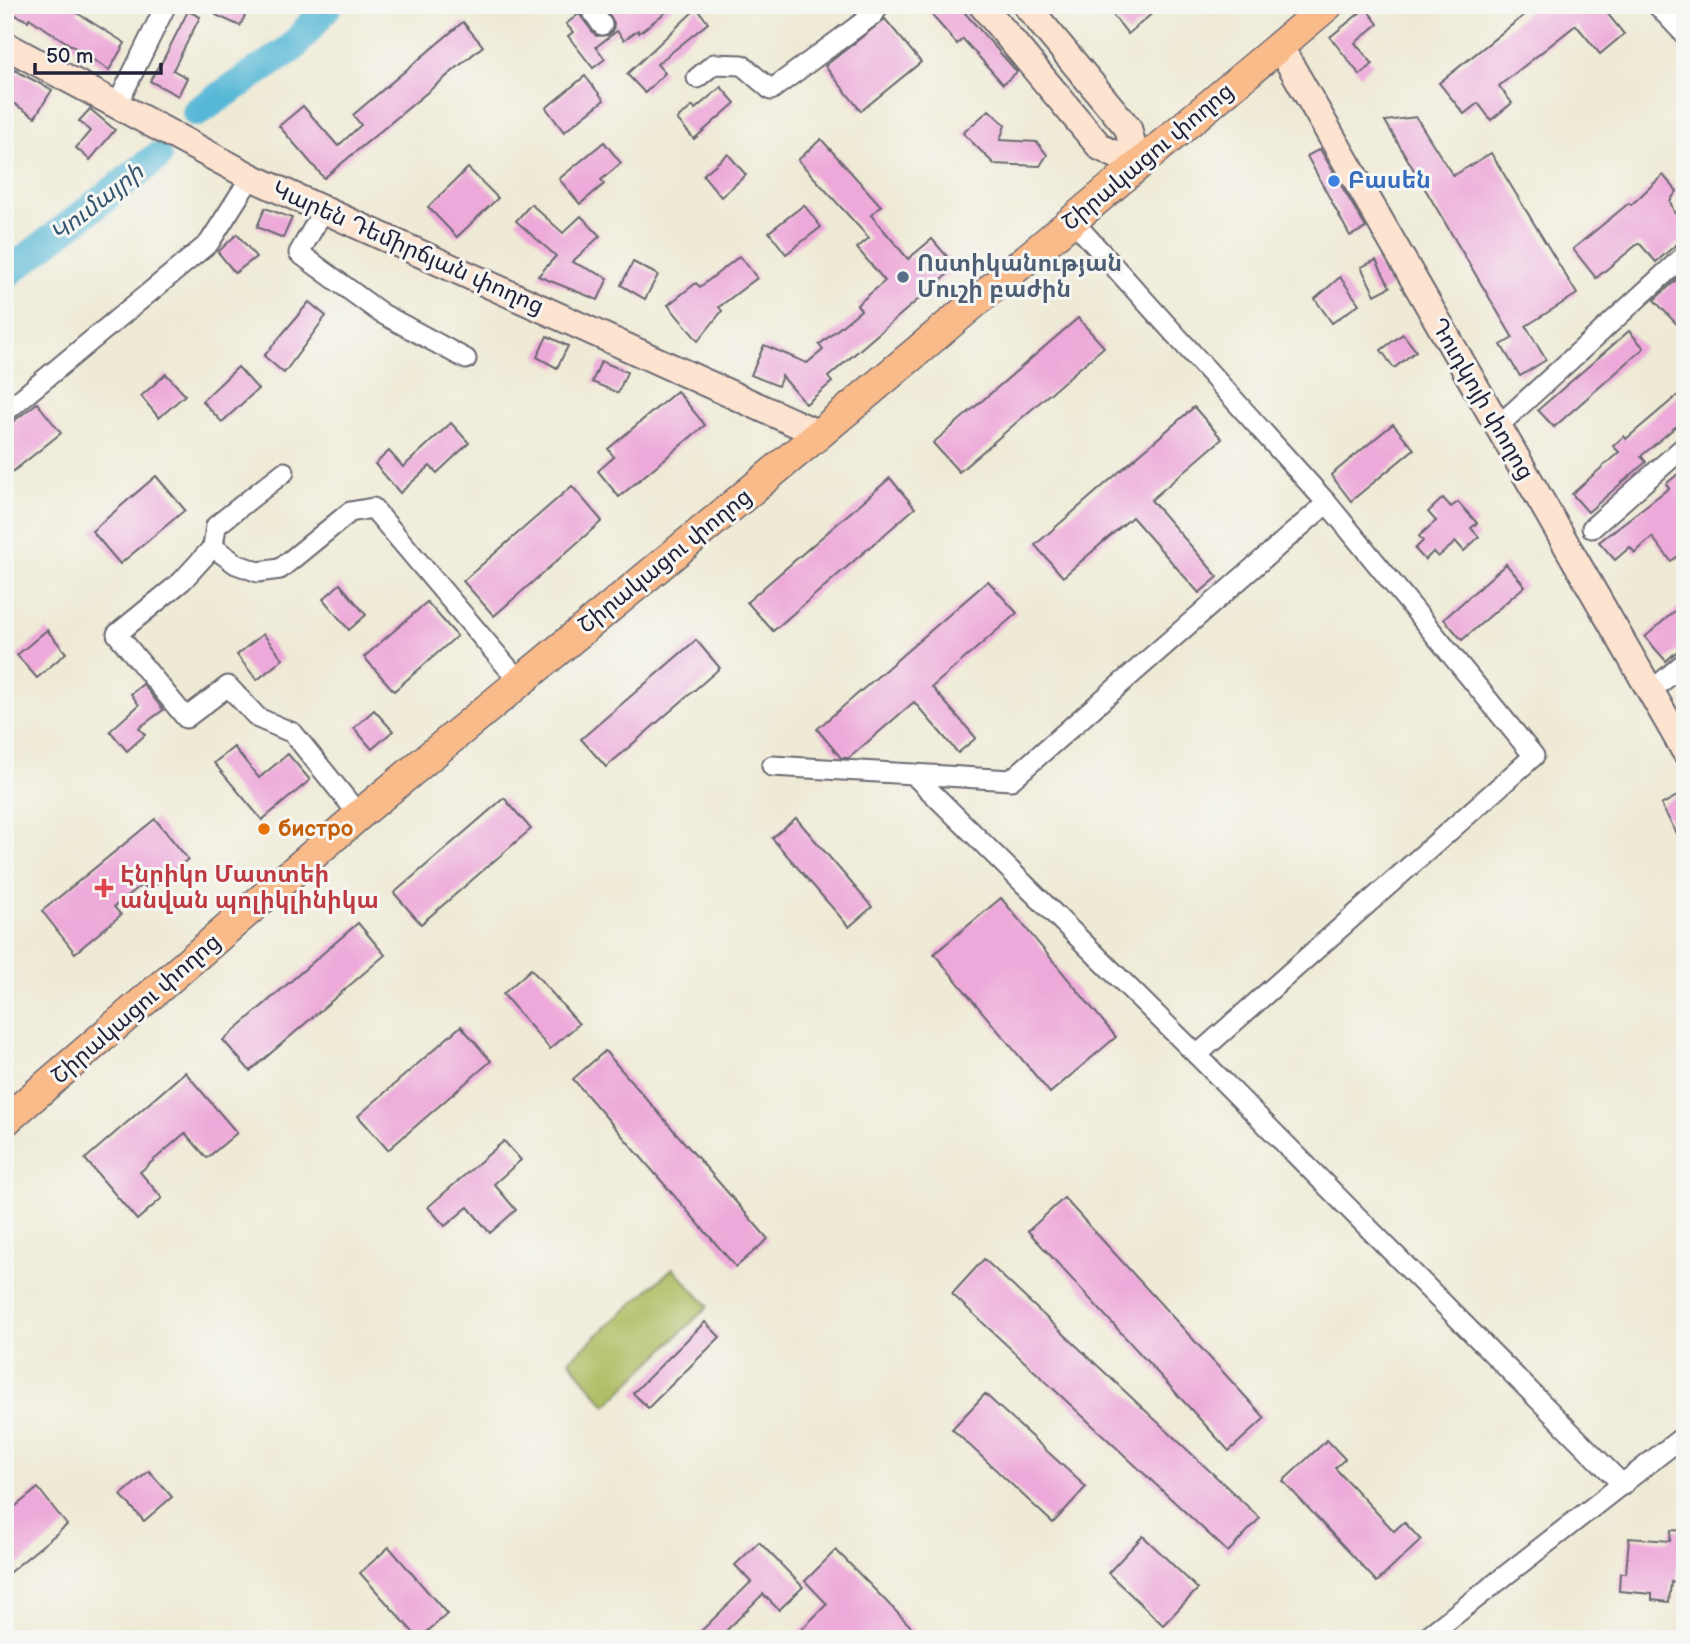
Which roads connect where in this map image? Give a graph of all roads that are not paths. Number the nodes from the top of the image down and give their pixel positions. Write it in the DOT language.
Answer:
graph roads {
  1 [pos="166,5"];
  2 [pos="589,5"];
  3 [pos="879,5"];
  4 [pos="982,5"];
  5 [pos="1026,5"];
  6 [pos="1328,5"];
  7 [pos="1657,5"];
  8 [pos="603,25"];
  9 [pos="1685,35"];
  10 [pos="5,45"];
  11 [pos="1280,47"];
  12 [pos="697,78"];
  13 [pos="118,103"];
  14 [pos="1137,165"];
  15 [pos="251,177"];
  16 [pos="323,211"];
  17 [pos="1073,222"];
  18 [pos="1685,255"];
  19 [pos="466,359"];
  20 [pos="5,412"];
  21 [pos="1498,426"];
  22 [pos="819,434"];
  23 [pos="1685,446"];
  24 [pos="284,472"];
  25 [pos="1327,503"];
  26 [pos="1592,528"];
  27 [pos="213,547"];
  28 [pos="1685,662"];
  29 [pos="519,681"];
  30 [pos="1650,692"];
  31 [pos="1685,751"];
  32 [pos="772,766"];
  33 [pos="913,774"];
  34 [pos="359,816"];
  35 [pos="1197,1055"];
  36 [pos="5,1121"];
  37 [pos="1685,1435"];
  38 [pos="1623,1485"];
  39 [pos="1424,1639"];
  1 -- 13 [label="street"];
  2 -- 8 [label="street"];
  3 -- 12 [label="street"];
  4 -- 14 [label="street"];
  5 -- 14 [label="street"];
  6 -- 11 [label="main road, Շիրակացու փողոց"];
  7 -- 9 [label="street"];
  10 -- 13 [label="street, Կարեն Դեմիրճյան փողոց"];
  11 -- 14 [label="main road, Շիրակացու փողոց"];
  11 -- 21 [label="street, Դուդկոյի փողոց"];
  13 -- 15 [label="street, Կարեն Դեմիրճյան փողոց"];
  14 -- 17 [label="main road, Շիրակացու փողոց"];
  15 -- 16 [label="street, Կարեն Դեմիրճյան փողոց"];
  15 -- 20 [label="street"];
  16 -- 19 [label="street"];
  16 -- 22 [label="street, Կարեն Դեմիրճյան փողոց"];
  17 -- 22 [label="main road, Շիրակացու փողոց"];
  17 -- 25 [label="street"];
  18 -- 21 [label="street"];
  21 -- 30 [label="street, Դուդկոյի փողոց"];
  22 -- 29 [label="main road, Շիրակացու փողոց"];
  23 -- 26 [label="street"];
  24 -- 27 [label="street"];
  25 -- 33 [label="street"];
  25 -- 35 [label="street"];
  27 -- 29 [label="street"];
  27 -- 34 [label="street"];
  28 -- 30 [label="street"];
  29 -- 34 [label="main road, Շիրակացու փողոց"];
  30 -- 31 [label="street, Դուդկոյի փողոց"];
  32 -- 33 [label="street"];
  33 -- 35 [label="street"];
  34 -- 36 [label="main road, Շիրակացու փողոց"];
  35 -- 38 [label="street"];
  37 -- 38 [label="street"];
  38 -- 39 [label="street"];
}
